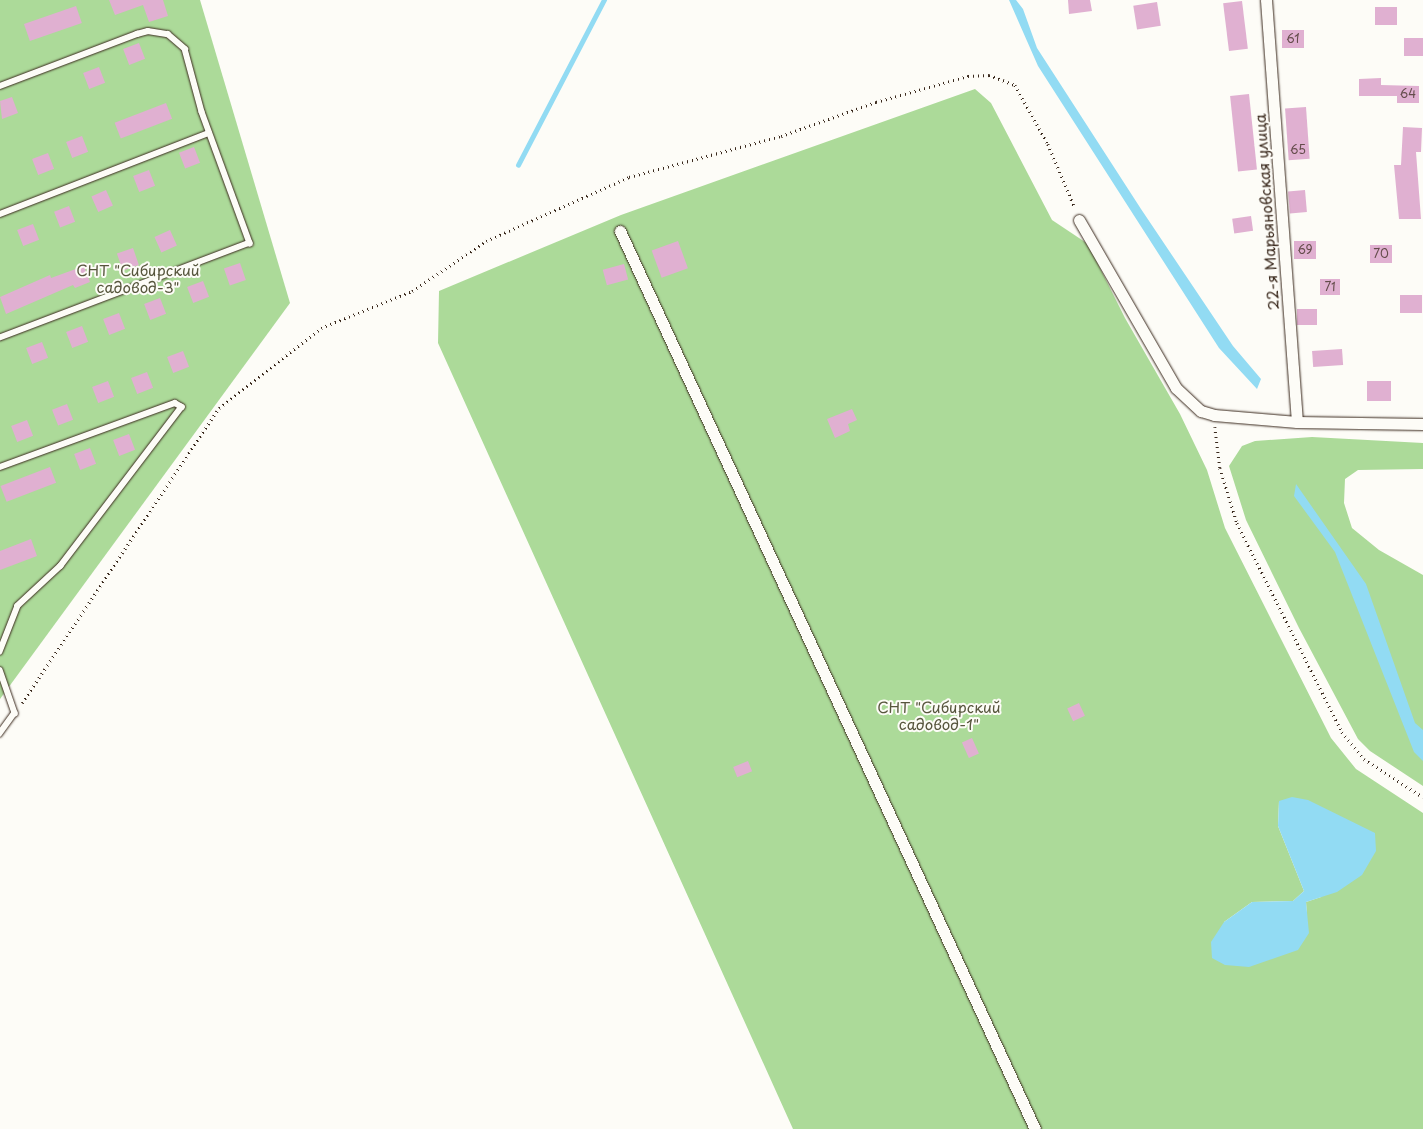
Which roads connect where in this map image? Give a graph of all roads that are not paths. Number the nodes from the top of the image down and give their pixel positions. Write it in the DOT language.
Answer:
graph roads {
  1 [pos="1266,0"];
  2 [pos="0,86"];
  3 [pos="209,133"];
  4 [pos="0,214"];
  5 [pos="1080,220"];
  6 [pos="620,231"];
  7 [pos="0,338"];
  8 [pos="1297,422"];
  9 [pos="1423,424"];
  10 [pos="0,467"];
  11 [pos="0,652"];
  12 [pos="0,670"];
  13 [pos="0,734"];
  14 [pos="1035,1129"];
  1 -- 8 [label="street, 22-я Марьяновская улица"];
  2 -- 3 [label="lane"];
  3 -- 4 [label="lane"];
  3 -- 7 [label="lane"];
  5 -- 8 [label="street"];
  6 -- 14 [label="street"];
  8 -- 9 [label="street"];
  10 -- 11 [label="lane"];
  12 -- 13 [label="lane"];
}
